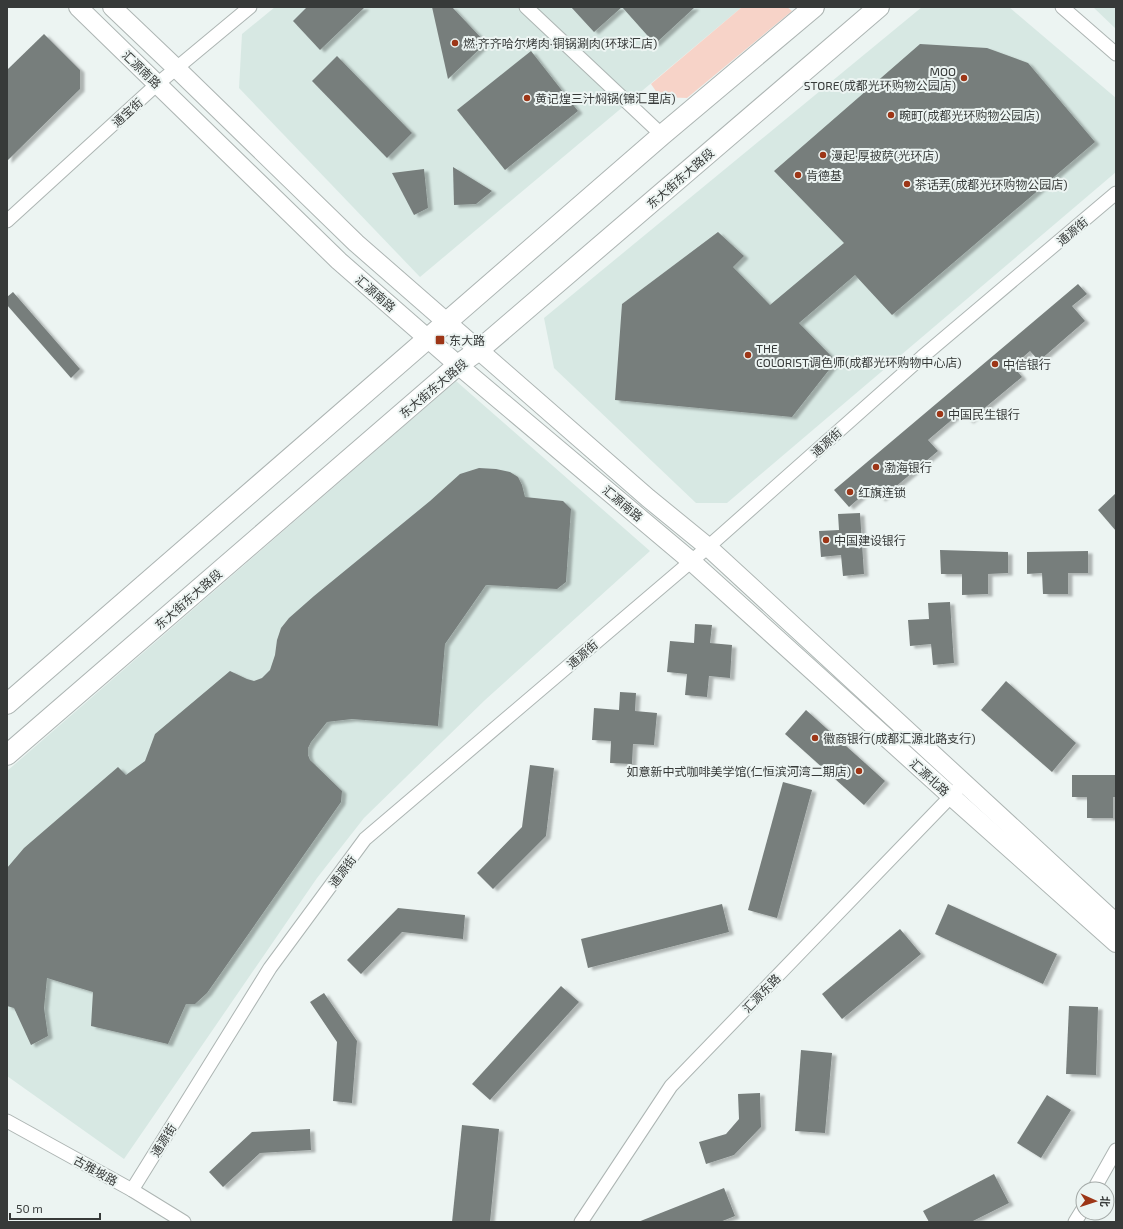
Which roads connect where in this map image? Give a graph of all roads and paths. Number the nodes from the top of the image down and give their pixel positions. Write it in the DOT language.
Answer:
graph roads {
  1 [pos="78,7"];
  2 [pos="112,7"];
  3 [pos="250,7"];
  4 [pos="526,7"];
  5 [pos="814,7"];
  6 [pos="879,7"];
  7 [pos="1062,7"];
  8 [pos="1116,54"];
  9 [pos="176,68"];
  10 [pos="158,84"];
  11 [pos="662,135"];
  12 [pos="1116,193"];
  13 [pos="7,221"];
  14 [pos="447,322"];
  15 [pos="428,338"];
  16 [pos="479,350"];
  17 [pos="458,365"];
  18 [pos="708,547"];
  19 [pos="691,561"];
  20 [pos="7,704"];
  21 [pos="7,755"];
  22 [pos="964,783"];
  23 [pos="951,796"];
  24 [pos="1116,923"];
  25 [pos="1116,944"];
  26 [pos="7,1121"];
  27 [pos="1116,1150"];
  28 [pos="1099,1181"];
  29 [pos="132,1190"];
  30 [pos="184,1222"];
  31 [pos="581,1222"];
  1 -- 10 [label="street, 汇源南路"];
  2 -- 9 [label="street, 汇源南路"];
  3 -- 9 [label="street, 通宝街"];
  4 -- 11 [label="street"];
  5 -- 11 [label="main road"];
  6 -- 16 [label="main road, 东大街东大路段"];
  7 -- 8 [label="street"];
  9 -- 10 [label="street, 通宝街"];
  9 -- 14 [label="street, 汇源南路"];
  10 -- 13 [label="street, 通宝街"];
  10 -- 15 [label="street, 汇源南路"];
  11 -- 14 [label="main road"];
  12 -- 18 [label="street, 通源街"];
  14 -- 15 [label="main road"];
  14 -- 16 [label="street, 汇源南路"];
  15 -- 17 [label="street, 汇源南路"];
  15 -- 20 [label="main road"];
  16 -- 17 [label="main road, 东大街东大路段"];
  16 -- 18 [label="street, 汇源南路"];
  17 -- 19 [label="street, 汇源南路"];
  17 -- 21 [label="main road, 东大街东大路段"];
  18 -- 19 [label="street, 通源街"];
  18 -- 22 [label="street, 汇源北路"];
  19 -- 23 [label="street, 汇源北路"];
  19 -- 29 [label="street, 通源街"];
  22 -- 23 [label="street, 汇源东路"];
  22 -- 24 [label="street, 汇源北路"];
  23 -- 25 [label="street, 汇源北路"];
  23 -- 31 [label="street, 汇源东路"];
  26 -- 29 [label="street, 古雅坡路"];
  27 -- 28 [label="street"];
  29 -- 30 [label="street, 古雅坡路"];
}
